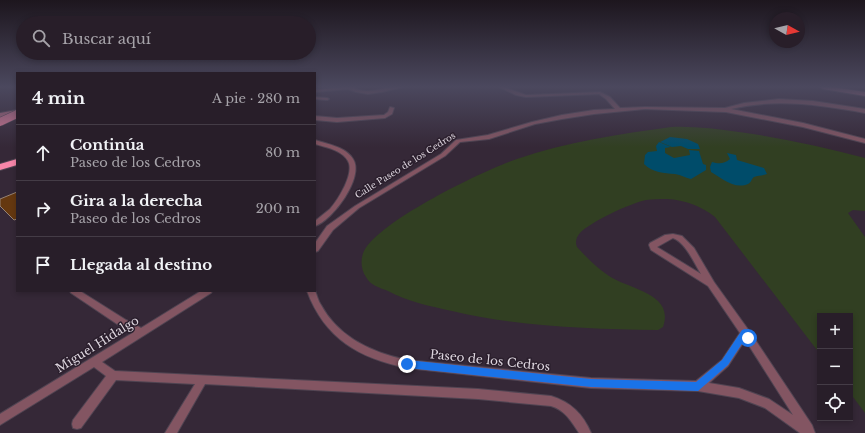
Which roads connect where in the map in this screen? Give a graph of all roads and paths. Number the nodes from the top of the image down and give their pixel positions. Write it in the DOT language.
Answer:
graph roads {
  1 [pos="616,107"];
  2 [pos="736,107"];
  3 [pos="846,107"];
  4 [pos="392,108"];
  5 [pos="619,110"];
  6 [pos="726,110"];
  7 [pos="865,111"];
  8 [pos="16,114"];
  9 [pos="16,114"];
  10 [pos="16,115"];
  11 [pos="0,116"];
  12 [pos="316,118"];
  13 [pos="0,122"];
  14 [pos="0,126"];
  15 [pos="865,141"];
  16 [pos="316,142"];
  17 [pos="16,155"];
  18 [pos="0,160"];
  19 [pos="16,162"];
  20 [pos="0,167"];
  21 [pos="316,223"];
  22 [pos="316,249"];
  23 [pos="711,284"];
  24 [pos="76,292"];
  25 [pos="206,292"];
  26 [pos="311,292"];
  27 [pos="141,332"];
  28 [pos="745,333"];
  29 [pos="94,362"];
  30 [pos="113,374"];
  31 [pos="203,379"];
  32 [pos="698,386"];
  33 [pos="0,420"];
  34 [pos="77,424"];
  35 [pos="171,433"];
  36 [pos="585,433"];
  37 [pos="810,433"];
  1 -- 5 [label="street"];
  2 -- 6 [label="street"];
  3 -- 7 [label="street"];
  4 -- 12 [label="street"];
  5 -- 6 [label="street, Calle Paseo de los Cedros"];
  5 -- 22 [label="street, Calle Paseo de los Cedros"];
  6 -- 15 [label="street, Calle Paseo de los Cedros"];
  8 -- 11 [label="main road"];
  9 -- 13 [label="main road, bridge"];
  10 -- 14 [label="highway"];
  16 -- 21 [label="street"];
  17 -- 18 [label="highway"];
  19 -- 20 [label="highway"];
  23 -- 23 [label="street"];
  23 -- 28 [label="street"];
  24 -- 27 [label="street"];
  25 -- 27 [label="street, Miguel Hidalgo"];
  26 -- 32 [label="street, Paseo de los Cedros"];
  27 -- 29 [label="street, Miguel Hidalgo"];
  28 -- 32 [label="street"];
  28 -- 37 [label="street"];
  29 -- 30 [label="street"];
  29 -- 33 [label="street, Miguel Hidalgo"];
  30 -- 31 [label="street"];
  30 -- 34 [label="street"];
  31 -- 35 [label="street"];
  31 -- 36 [label="street"];
  32 -- 37 [label="street, Paseo de los Cedros"];
}
